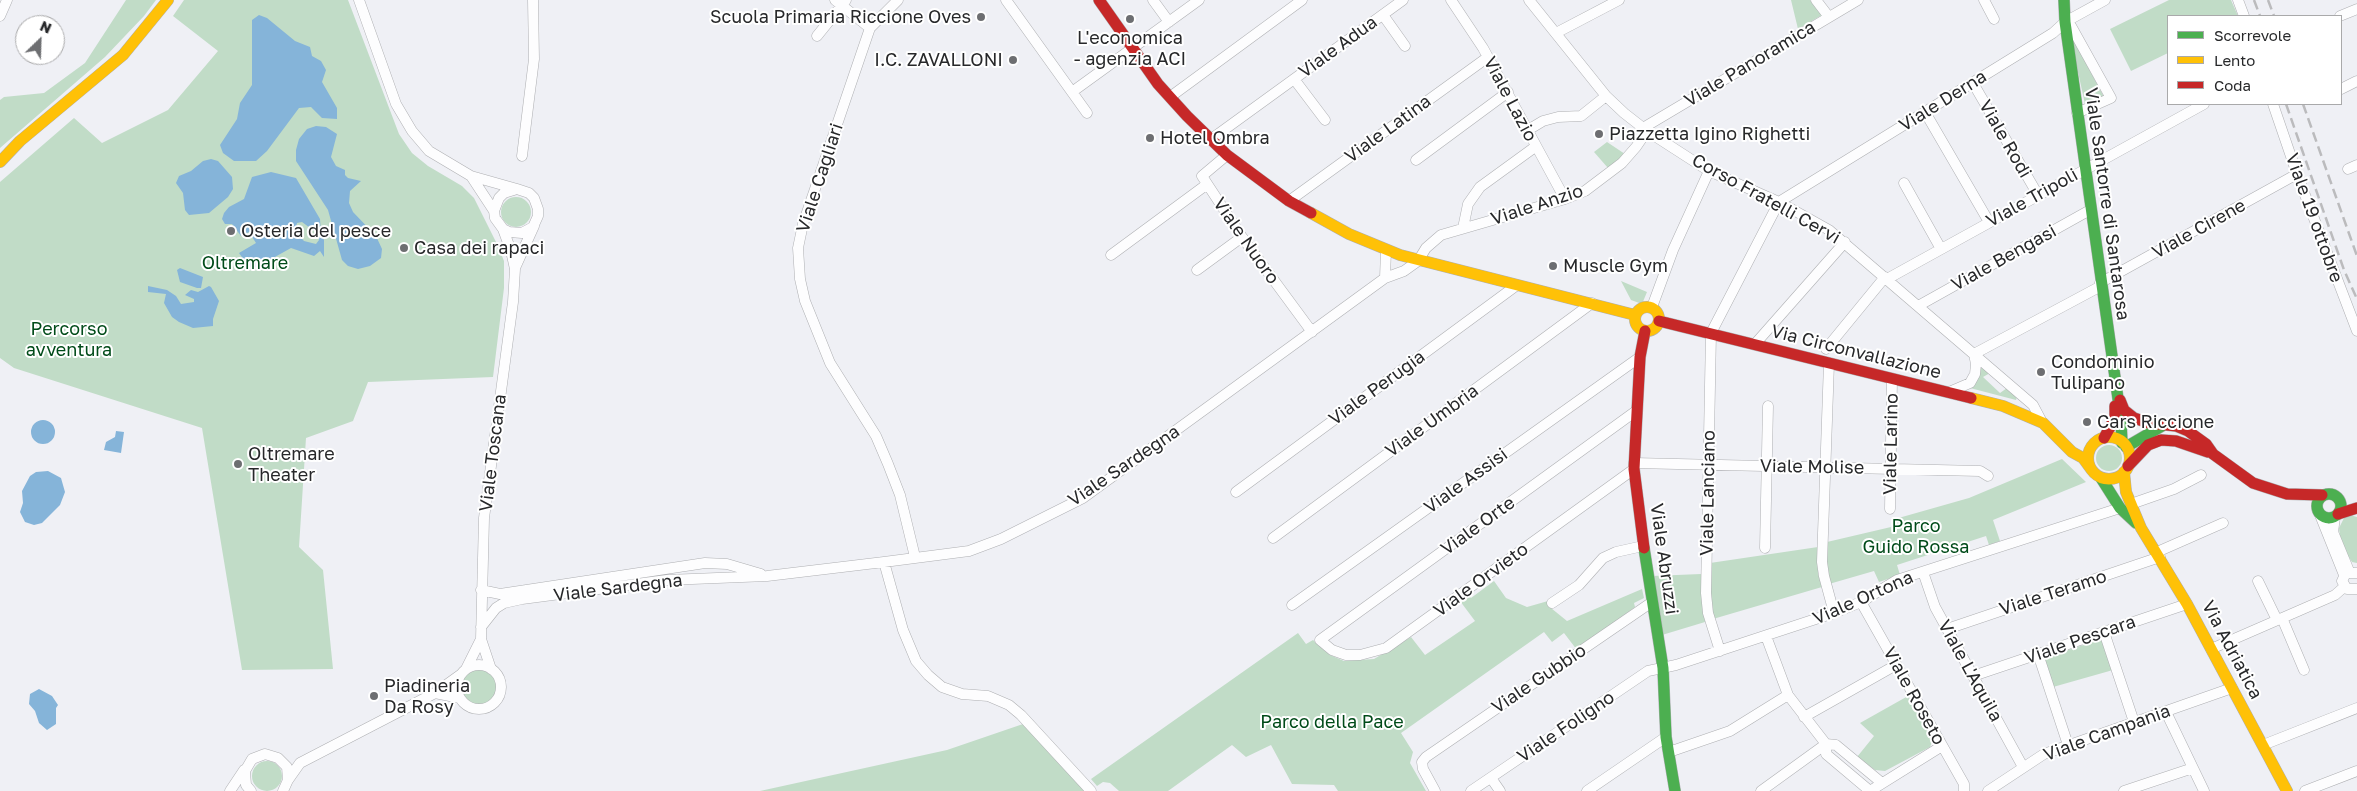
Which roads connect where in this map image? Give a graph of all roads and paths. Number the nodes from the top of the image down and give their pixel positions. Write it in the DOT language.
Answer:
graph roads {
  1 [pos="7,0"];
  2 [pos="168,0"];
  3 [pos="359,0"];
  4 [pos="534,0"];
  5 [pos="898,0"];
  6 [pos="1006,0"];
  7 [pos="1098,0"];
  8 [pos="1153,0"];
  9 [pos="1199,0"];
  10 [pos="1302,0"];
  11 [pos="1403,0"];
  12 [pos="1451,0"];
  13 [pos="1529,0"];
  14 [pos="1619,0"];
  15 [pos="1816,0"];
  16 [pos="1858,0"];
  17 [pos="1984,0"];
  18 [pos="2057,0"];
  19 [pos="2064,0"];
  20 [pos="2105,0"];
  21 [pos="2238,0"];
  22 [pos="841,2"];
  23 [pos="2357,9"];
  24 [pos="1383,15"];
  25 [pos="2244,15"];
  26 [pos="2342,15"];
  27 [pos="0,16"];
  28 [pos="1829,17"];
  29 [pos="1994,19"];
  30 [pos="1169,22"];
  31 [pos="2065,22"];
  32 [pos="870,28"];
  33 [pos="1556,34"];
  34 [pos="817,36"];
  35 [pos="1405,46"];
  36 [pos="1132,49"];
  37 [pos="1488,57"];
  38 [pos="1294,79"];
  39 [pos="2357,81"];
  40 [pos="1973,83"];
  41 [pos="2342,88"];
  42 [pos="1072,92"];
  43 [pos="1508,92"];
  44 [pos="1606,96"];
  45 [pos="1170,98"];
  46 [pos="2202,105"];
  47 [pos="2273,105"];
  48 [pos="1925,112"];
  49 [pos="2077,113"];
  50 [pos="1087,114"];
  51 [pos="1325,120"];
  52 [pos="1645,129"];
  53 [pos="1528,130"];
  54 [pos="1210,140"];
  55 [pos="1535,147"];
  56 [pos="1227,155"];
  57 [pos="522,156"];
  58 [pos="1416,160"];
  59 [pos="0,162"];
  60 [pos="2085,169"];
  61 [pos="1709,171"];
  62 [pos="2297,174"];
  63 [pos="471,176"];
  64 [pos="1904,183"];
  65 [pos="1206,185"];
  66 [pos="517,190"];
  67 [pos="2038,195"];
  68 [pos="1565,199"];
  69 [pos="1289,201"];
  70 [pos="1779,202"];
  71 [pos="2090,210"];
  72 [pos="494,211"];
  73 [pos="536,222"];
  74 [pos="1989,222"];
  75 [pos="1463,228"];
  76 [pos="503,229"];
  77 [pos="1242,237"];
  78 [pos="1845,242"];
  79 [pos="1941,249"];
  80 [pos="1386,250"];
  81 [pos="1112,255"];
  82 [pos="1418,260"];
  83 [pos="515,269"];
  84 [pos="1198,270"];
  85 [pos="1385,278"];
  86 [pos="1886,278"];
  87 [pos="1517,284"];
  88 [pos="2100,285"];
  89 [pos="1592,303"];
  90 [pos="1918,306"];
  91 [pos="1652,308"];
  92 [pos="1635,315"];
  93 [pos="1659,321"];
  94 [pos="1645,331"];
  95 [pos="2357,331"];
  96 [pos="1312,332"];
  97 [pos="1711,333"];
  98 [pos="1755,344"];
  99 [pos="1826,349"];
  100 [pos="1974,354"];
  101 [pos="1640,357"];
  102 [pos="1829,363"];
  103 [pos="1892,379"];
  104 [pos="2115,390"];
  105 [pos="1948,392"];
  106 [pos="1768,406"];
  107 [pos="1636,411"];
  108 [pos="2042,423"];
  109 [pos="2162,426"];
  110 [pos="2104,438"];
  111 [pos="2065,443"];
  112 [pos="2093,445"];
  113 [pos="2124,445"];
  114 [pos="2213,454"];
  115 [pos="1708,464"];
  116 [pos="1634,466"];
  117 [pos="1766,466"];
  118 [pos="1825,467"];
  119 [pos="1890,468"];
  120 [pos="2091,469"];
  121 [pos="2126,469"];
  122 [pos="2201,475"];
  123 [pos="1988,476"];
  124 [pos="2101,478"];
  125 [pos="1236,492"];
  126 [pos="2287,494"];
  127 [pos="2322,496"];
  128 [pos="2339,500"];
  129 [pos="2125,506"];
  130 [pos="2357,508"];
  131 [pos="1890,510"];
  132 [pos="2319,514"];
  133 [pos="2336,516"];
  134 [pos="2223,523"];
  135 [pos="1272,538"];
  136 [pos="1644,546"];
  137 [pos="1765,548"];
  138 [pos="2158,554"];
  139 [pos="915,557"];
  140 [pos="884,562"];
  141 [pos="1924,572"];
  142 [pos="2350,573"];
  143 [pos="767,576"];
  144 [pos="2258,581"];
  145 [pos="481,590"];
  146 [pos="2353,591"];
  147 [pos="1652,602"];
  148 [pos="1861,602"];
  149 [pos="1552,604"];
  150 [pos="2187,604"];
  151 [pos="1292,605"];
  152 [pos="1834,613"];
  153 [pos="2279,619"];
  154 [pos="481,627"];
  155 [pos="1947,629"];
  156 [pos="2104,632"];
  157 [pos="1766,636"];
  158 [pos="481,639"];
  159 [pos="1320,640"];
  160 [pos="2211,649"];
  161 [pos="1720,651"];
  162 [pos="2038,654"];
  163 [pos="1896,664"];
  164 [pos="1663,668"];
  165 [pos="491,669"];
  166 [pos="2304,670"];
  167 [pos="463,672"];
  168 [pos="1973,676"];
  169 [pos="2232,688"];
  170 [pos="435,693"];
  171 [pos="1788,695"];
  172 [pos="460,698"];
  173 [pos="2357,708"];
  174 [pos="2166,712"];
  175 [pos="1804,717"];
  176 [pos="2134,722"];
  177 [pos="1666,737"];
  178 [pos="1826,744"];
  179 [pos="2068,745"];
  180 [pos="1942,746"];
  181 [pos="2263,746"];
  182 [pos="1669,752"];
  183 [pos="272,755"];
  184 [pos="300,763"];
  185 [pos="248,765"];
  186 [pos="2023,767"];
  187 [pos="2193,768"];
  188 [pos="2357,771"];
  189 [pos="1491,778"];
  190 [pos="288,780"];
  191 [pos="1882,782"];
  192 [pos="1966,789"];
  193 [pos="230,791"];
  194 [pos="250,791"];
  195 [pos="283,791"];
  196 [pos="1091,791"];
  197 [pos="1435,791"];
  198 [pos="1471,791"];
  199 [pos="1500,791"];
  200 [pos="1587,791"];
  201 [pos="1675,791"];
  202 [pos="1761,791"];
  203 [pos="1870,791"];
  204 [pos="1988,791"];
  205 [pos="2126,791"];
  206 [pos="2204,791"];
  207 [pos="2288,791"];
  208 [pos="2305,791"];
  1 -- 27 [label="street"];
  2 -- 59 [label="main road"];
  3 -- 63 [label="street"];
  4 -- 57 [label="street"];
  5 -- 32 [label="street, Viale Cagliari"];
  6 -- 42 [label="street"];
  7 -- 36 [label="main road"];
  8 -- 30 [label="street"];
  9 -- 30 [label="street"];
  10 -- 45 [label="street"];
  11 -- 24 [label="street, Viale Adua"];
  12 -- 37 [label="street, Viale Lazio"];
  13 -- 33 [label="street, Corso Fratelli Cervi"];
  14 -- 33 [label="street"];
  15 -- 28 [label="street"];
  16 -- 28 [label="street, Viale Panoramica"];
  17 -- 29 [label="street"];
  18 -- 31 [label="main road, Viale Santorre di Santarosa"];
  19 -- 31 [label="main road, Viale Santorre di Santarosa"];
  20 -- 31 [label="street, Viale Derna"];
  21 -- 25 [label="street"];
  22 -- 32 [label="street"];
  22 -- 34 [label="street"];
  23 -- 26 [label="street"];
  24 -- 35 [label="street, Viale Adua"];
  24 -- 38 [label="street, Viale Adua"];
  28 -- 52 [label="street, Viale Panoramica"];
  30 -- 36 [label="street"];
  31 -- 40 [label="street, Viale Derna"];
  31 -- 49 [label="main road, Viale Santorre di Santarosa"];
  31 -- 49 [label="street"];
  32 -- 139 [label="street, Viale Cagliari"];
  33 -- 44 [label="street, Corso Fratelli Cervi"];
  36 -- 42 [label="street"];
  36 -- 45 [label="main road"];
  37 -- 43 [label="street, Viale Lazio"];
  37 -- 69 [label="street, Viale Latina"];
  38 -- 51 [label="street, Viale Adua"];
  38 -- 54 [label="street, Viale Adua"];
  39 -- 41 [label="street"];
  40 -- 48 [label="street, Viale Derna"];
  40 -- 67 [label="street, Viale Rodi"];
  42 -- 50 [label="street"];
  43 -- 53 [label="street, Viale Lazio"];
  43 -- 58 [label="street"];
  44 -- 52 [label="street, Corso Fratelli Cervi"];
  44 -- 53 [label="street"];
  45 -- 54 [label="main road"];
  46 -- 60 [label="street, Viale Tripoli"];
  47 -- 62 [label="street, Viale 19 ottobre"];
  48 -- 70 [label="street, Viale Derna"];
  48 -- 74 [label="street"];
  49 -- 60 [label="main road, Viale Santorre di Santarosa"];
  52 -- 61 [label="street, Corso Fratelli Cervi"];
  52 -- 68 [label="street, Viale Anzio"];
  53 -- 55 [label="street, Viale Lazio"];
  54 -- 56 [label="main road"];
  55 -- 68 [label="street, Viale Lazio"];
  55 -- 75 [label="street"];
  56 -- 65 [label="street, Viale Nuoro"];
  56 -- 69 [label="main road"];
  60 -- 67 [label="street, Viale Tripoli"];
  60 -- 71 [label="main road, Viale Santorre di Santarosa"];
  61 -- 70 [label="street, Corso Fratelli Cervi"];
  61 -- 91 [label="street"];
  62 -- 88 [label="street, Viale Cirene"];
  62 -- 95 [label="street, Viale 19 ottobre"];
  63 -- 66 [label="street"];
  63 -- 72 [label="street"];
  64 -- 79 [label="street"];
  65 -- 77 [label="street, Viale Nuoro"];
  65 -- 81 [label="street"];
  66 -- 72 [label="street"];
  66 -- 73 [label="street"];
  67 -- 74 [label="street, Viale Tripoli"];
  68 -- 75 [label="street, Viale Anzio"];
  69 -- 80 [label="main road"];
  70 -- 78 [label="street, Corso Fratelli Cervi"];
  70 -- 97 [label="street"];
  71 -- 88 [label="main road, Viale Santorre di Santarosa"];
  71 -- 90 [label="street, Viale Bengasi"];
  72 -- 76 [label="street"];
  73 -- 76 [label="street"];
  73 -- 83 [label="street, Viale Toscana"];
  74 -- 79 [label="street, Viale Tripoli"];
  75 -- 82 [label="street, Viale Anzio"];
  76 -- 83 [label="street, Viale Toscana"];
  77 -- 84 [label="street"];
  77 -- 96 [label="street, Viale Nuoro"];
  78 -- 86 [label="street, Corso Fratelli Cervi"];
  78 -- 98 [label="street"];
  79 -- 86 [label="street, Viale Tripoli"];
  80 -- 82 [label="main road"];
  80 -- 85 [label="street"];
  82 -- 85 [label="street, Viale Sardegna"];
  82 -- 87 [label="main road"];
  83 -- 145 [label="street, Viale Toscana"];
  85 -- 96 [label="street, Viale Sardegna"];
  86 -- 90 [label="street, Corso Fratelli Cervi"];
  86 -- 99 [label="street"];
  87 -- 89 [label="main road"];
  87 -- 125 [label="street, Viale Perugia"];
  88 -- 100 [label="street, Viale Cirene"];
  88 -- 104 [label="main road, Viale Santorre di Santarosa"];
  89 -- 92 [label="main road"];
  89 -- 135 [label="street, Viale Umbria"];
  90 -- 100 [label="street, Corso Fratelli Cervi"];
  91 -- 92 [label="main road"];
  91 -- 93 [label="main road"];
  92 -- 94 [label="main road"];
  93 -- 94 [label="main road"];
  93 -- 97 [label="main road, Via Circonvallazione"];
  94 -- 101 [label="main road, Viale Abruzzi"];
  96 -- 139 [label="street, Viale Sardegna"];
  97 -- 98 [label="main road, Via Circonvallazione"];
  97 -- 115 [label="street, Viale Lanciano"];
  98 -- 102 [label="main road, Via Circonvallazione"];
  100 -- 105 [label="street"];
  100 -- 108 [label="street"];
  101 -- 107 [label="main road, Viale Abruzzi"];
  101 -- 151 [label="street, Viale Assisi"];
  102 -- 103 [label="main road, Via Circonvallazione"];
  102 -- 118 [label="street"];
  103 -- 105 [label="main road, Via Circonvallazione"];
  103 -- 119 [label="street, Viale Larino"];
  104 -- 109 [label="main road"];
  104 -- 110 [label="main road, Viale Santorre di Santarosa"];
  104 -- 113 [label="main road, Viale Santorre di Santarosa"];
  105 -- 108 [label="main road, Via Circonvallazione"];
  106 -- 117 [label="street"];
  107 -- 116 [label="main road, Viale Abruzzi"];
  107 -- 159 [label="street, Viale Orte"];
  108 -- 111 [label="main road"];
  109 -- 113 [label="main road"];
  109 -- 114 [label="main road"];
  110 -- 112 [label="main road"];
  110 -- 113 [label="main road"];
  111 -- 112 [label="main road"];
  111 -- 120 [label="main road"];
  112 -- 120 [label="main road"];
  113 -- 121 [label="main road"];
  114 -- 121 [label="main road"];
  114 -- 126 [label="main road"];
  115 -- 116 [label="street, Viale Molise"];
  115 -- 117 [label="street, Viale Molise"];
  115 -- 161 [label="street, Viale Lanciano"];
  116 -- 136 [label="main road, Viale Abruzzi"];
  116 -- 159 [label="street, Viale Orvieto"];
  117 -- 118 [label="street, Viale Molise"];
  117 -- 137 [label="street"];
  118 -- 119 [label="street, Viale Molise"];
  118 -- 152 [label="street"];
  119 -- 123 [label="street, Viale Molise"];
  119 -- 131 [label="street, Viale Larino"];
  120 -- 124 [label="main road"];
  121 -- 124 [label="main road"];
  121 -- 129 [label="main road"];
  122 -- 129 [label="street"];
  124 -- 129 [label="main road, Via Adriatica"];
  126 -- 127 [label="main road"];
  126 -- 132 [label="main road"];
  127 -- 128 [label="main road"];
  127 -- 132 [label="main road"];
  128 -- 130 [label="main road"];
  128 -- 133 [label="main road"];
  129 -- 138 [label="main road, Via Adriatica"];
  129 -- 141 [label="street, Viale Ortona"];
  130 -- 133 [label="main road"];
  132 -- 133 [label="main road"];
  132 -- 142 [label="street"];
  133 -- 142 [label="street"];
  134 -- 138 [label="street, Viale Teramo"];
  136 -- 147 [label="main road, Viale Abruzzi"];
  136 -- 149 [label="street"];
  138 -- 150 [label="main road, Via Adriatica"];
  138 -- 155 [label="street, Viale Teramo"];
  139 -- 140 [label="street, Viale Sardegna"];
  140 -- 143 [label="street, Viale Sardegna"];
  140 -- 196 [label="street"];
  141 -- 148 [label="street, Viale Ortona"];
  141 -- 155 [label="street, Viale L'Aquila"];
  142 -- 146 [label="street"];
  143 -- 145 [label="street, Viale Sardegna"];
  143 -- 154 [label="street, Viale Sardegna"];
  144 -- 153 [label="street"];
  145 -- 154 [label="street, Viale Toscana"];
  146 -- 153 [label="street"];
  147 -- 164 [label="main road, Viale Abruzzi"];
  147 -- 197 [label="street, Viale Gubbio"];
  148 -- 152 [label="street, Viale Ortona"];
  148 -- 163 [label="street, Viale Roseto"];
  150 -- 156 [label="street, Viale Pescara"];
  150 -- 160 [label="main road, Via Adriatica"];
  152 -- 157 [label="street, Viale Ortona"];
  153 -- 160 [label="street"];
  153 -- 166 [label="street"];
  154 -- 158 [label="street, Viale Toscana"];
  155 -- 168 [label="street, Viale L'Aquila"];
  156 -- 162 [label="street, Viale Pescara"];
  156 -- 176 [label="street"];
  157 -- 161 [label="street, Viale Ortona"];
  157 -- 171 [label="street"];
  158 -- 165 [label="street, Viale Toscana"];
  158 -- 167 [label="street, Viale Toscana"];
  160 -- 169 [label="main road, Via Adriatica"];
  161 -- 164 [label="street, Viale Ortona"];
  162 -- 168 [label="street, Viale Pescara"];
  162 -- 179 [label="street"];
  163 -- 175 [label="street"];
  163 -- 180 [label="street, Viale Roseto"];
  164 -- 177 [label="main road, Viale Abruzzi"];
  164 -- 189 [label="street, Viale Foligno"];
  165 -- 167 [label="street"];
  165 -- 172 [label="street"];
  167 -- 170 [label="street"];
  167 -- 172 [label="street"];
  168 -- 186 [label="street, Viale L'Aquila"];
  169 -- 174 [label="street, Viale Campania"];
  169 -- 181 [label="main road, Via Adriatica"];
  170 -- 172 [label="street"];
  170 -- 184 [label="street"];
  171 -- 175 [label="street"];
  171 -- 182 [label="street"];
  173 -- 181 [label="street"];
  174 -- 176 [label="street, Viale Campania"];
  174 -- 187 [label="street"];
  175 -- 178 [label="street"];
  176 -- 179 [label="street, Viale Campania"];
  177 -- 182 [label="main road, Viale Abruzzi"];
  177 -- 200 [label="street"];
  178 -- 191 [label="street"];
  178 -- 202 [label="street"];
  178 -- 203 [label="street"];
  179 -- 186 [label="street, Viale Campania"];
  180 -- 191 [label="street"];
  180 -- 192 [label="street, Viale Roseto"];
  181 -- 207 [label="main road, Via Adriatica"];
  182 -- 201 [label="main road, Viale Abruzzi"];
  183 -- 184 [label="street"];
  183 -- 185 [label="street"];
  183 -- 190 [label="street"];
  184 -- 190 [label="street"];
  185 -- 193 [label="street"];
  185 -- 194 [label="street"];
  186 -- 204 [label="street, Viale Campania"];
  187 -- 205 [label="street"];
  187 -- 206 [label="street"];
  188 -- 208 [label="street"];
  189 -- 198 [label="street, Viale Foligno"];
  189 -- 199 [label="street"];
  190 -- 195 [label="street"];
  191 -- 203 [label="street"];
}
